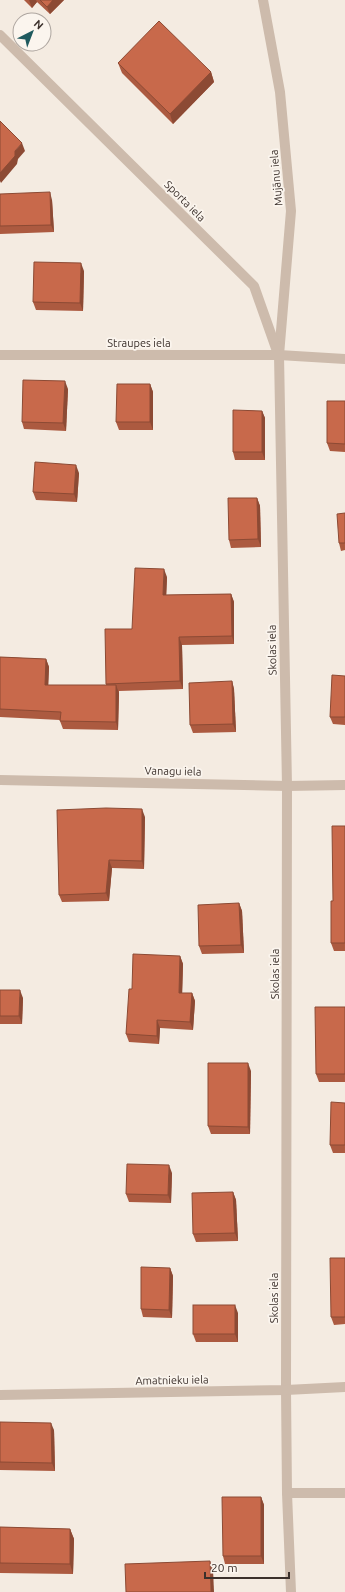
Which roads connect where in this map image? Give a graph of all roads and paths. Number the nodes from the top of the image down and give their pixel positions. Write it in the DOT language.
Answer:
graph roads {
  1 [pos="264,0"];
  2 [pos="0,35"];
  3 [pos="0,355"];
  4 [pos="279,355"];
  5 [pos="345,359"];
  6 [pos="0,780"];
  7 [pos="345,785"];
  8 [pos="287,786"];
  9 [pos="345,1387"];
  10 [pos="286,1390"];
  11 [pos="0,1395"];
  12 [pos="345,1493"];
  13 [pos="287,1494"];
  14 [pos="291,1592"];
  1 -- 4 [label="street, Mujānu iela"];
  2 -- 4 [label="street, Sporta iela"];
  3 -- 4 [label="street, Straupes iela"];
  4 -- 5 [label="street"];
  4 -- 8 [label="street, Skolas iela"];
  6 -- 8 [label="street, Vanagu iela"];
  7 -- 8 [label="street, Vanagu iela"];
  8 -- 10 [label="street, Skolas iela"];
  9 -- 10 [label="street, Amatnieku iela"];
  10 -- 11 [label="street, Amatnieku iela"];
  10 -- 13 [label="street, Skolas iela"];
  12 -- 13 [label="street"];
  13 -- 14 [label="street, Skolas iela"];
}
